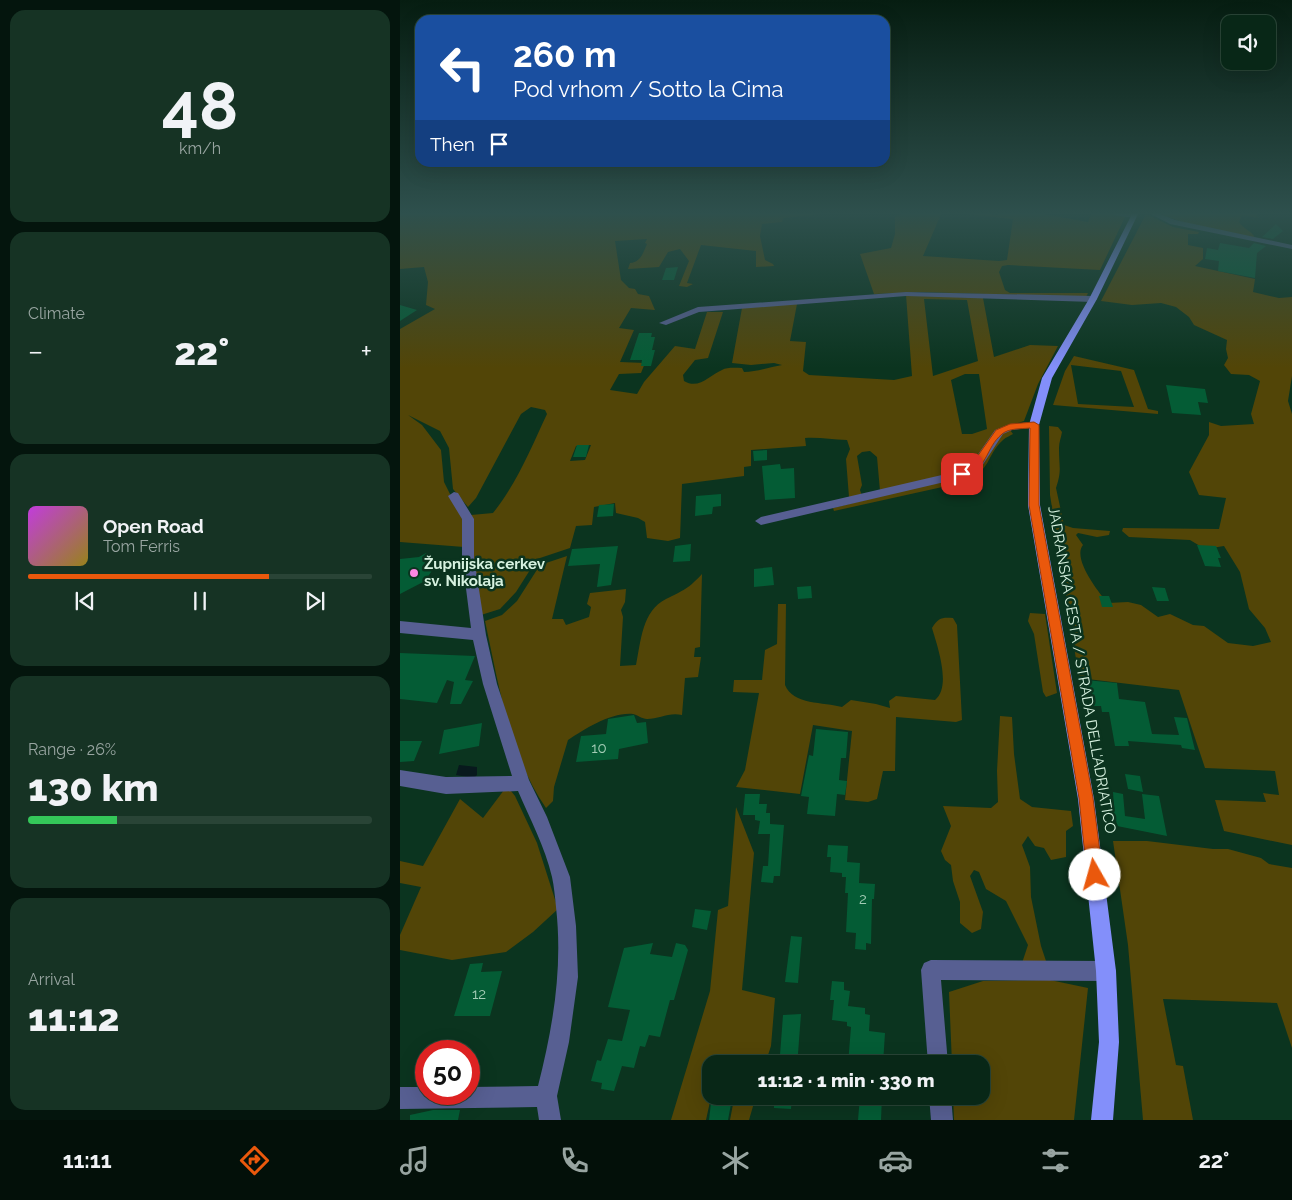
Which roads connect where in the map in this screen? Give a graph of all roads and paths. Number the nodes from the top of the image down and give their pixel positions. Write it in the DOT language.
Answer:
graph roads {
  1 [pos="1110,264"];
  2 [pos="1093,299"];
  3 [pos="663,323"];
  4 [pos="1034,425"];
  5 [pos="454,496"];
  6 [pos="761,521"];
  7 [pos="400,627"];
  8 [pos="478,635"];
  9 [pos="400,778"];
  10 [pos="522,783"];
  11 [pos="1106,971"];
  12 [pos="937,1055"];
  13 [pos="546,1096"];
  14 [pos="400,1098"];
  15 [pos="941,1105"];
  16 [pos="550,1120"];
  17 [pos="942,1120"];
  18 [pos="1102,1120"];
  1 -- 2 [label="main road, JADRANSKA CESTA / STRADA DELL'ADRIATICO"];
  2 -- 3 [label="street"];
  2 -- 4 [label="main road, JADRANSKA CESTA / STRADA DELL'ADRIATICO"];
  4 -- 6 [label="street"];
  4 -- 11 [label="main road, JADRANSKA CESTA / STRADA DELL'ADRIATICO"];
  5 -- 8 [label="street"];
  7 -- 8 [label="street"];
  8 -- 10 [label="street"];
  9 -- 10 [label="street"];
  10 -- 13 [label="street"];
  11 -- 12 [label="street"];
  11 -- 18 [label="main road, JADRANSKA CESTA / STRADA DELL'ADRIATICO"];
  13 -- 14 [label="street"];
  13 -- 16 [label="street"];
  15 -- 17 [label="street"];
}
